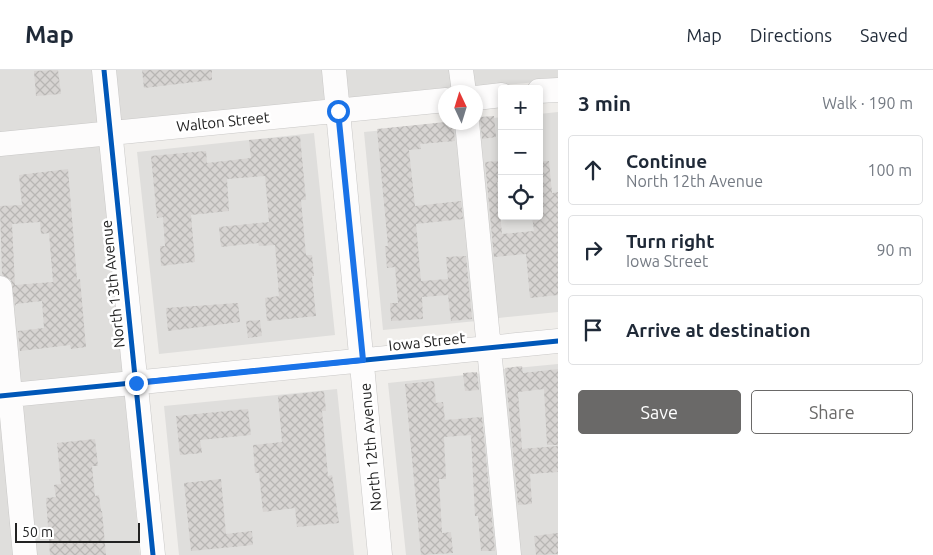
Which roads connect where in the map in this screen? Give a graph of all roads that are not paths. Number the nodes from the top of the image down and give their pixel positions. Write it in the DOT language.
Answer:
graph roads {
  1 [pos="104,70"];
  2 [pos="334,70"];
  3 [pos="462,70"];
  4 [pos="463,85"];
  5 [pos="558,90"];
  6 [pos="543,91"];
  7 [pos="498,95"];
  8 [pos="483,97"];
  9 [pos="438,101"];
  10 [pos="338,111"];
  11 [pos="468,130"];
  12 [pos="110,133"];
  13 [pos="0,144"];
  14 [pos="0,288"];
  15 [pos="558,341"];
  16 [pos="489,348"];
  17 [pos="363,360"];
  18 [pos="136,383"];
  19 [pos="5,396"];
  20 [pos="26,555"];
  21 [pos="153,555"];
  22 [pos="380,555"];
  23 [pos="509,555"];
  1 -- 12 [label="street, North 13th Avenue"];
  2 -- 10 [label="street, North 12th Avenue"];
  3 -- 4 [label="street"];
  5 -- 6 [label="street"];
  7 -- 8 [label="street"];
  9 -- 10 [label="street, Walton Street"];
  10 -- 12 [label="street, Walton Street"];
  10 -- 17 [label="street, North 12th Avenue"];
  11 -- 16 [label="street"];
  12 -- 13 [label="street, Walton Street"];
  12 -- 18 [label="street, North 13th Avenue"];
  14 -- 19 [label="street"];
  15 -- 16 [label="street, Iowa Street"];
  16 -- 17 [label="street, Iowa Street"];
  16 -- 23 [label="street"];
  17 -- 18 [label="street, Iowa Street"];
  17 -- 22 [label="street, North 12th Avenue"];
  18 -- 19 [label="street, Iowa Street"];
  18 -- 21 [label="street, North 13th Avenue"];
  19 -- 20 [label="street"];
}
